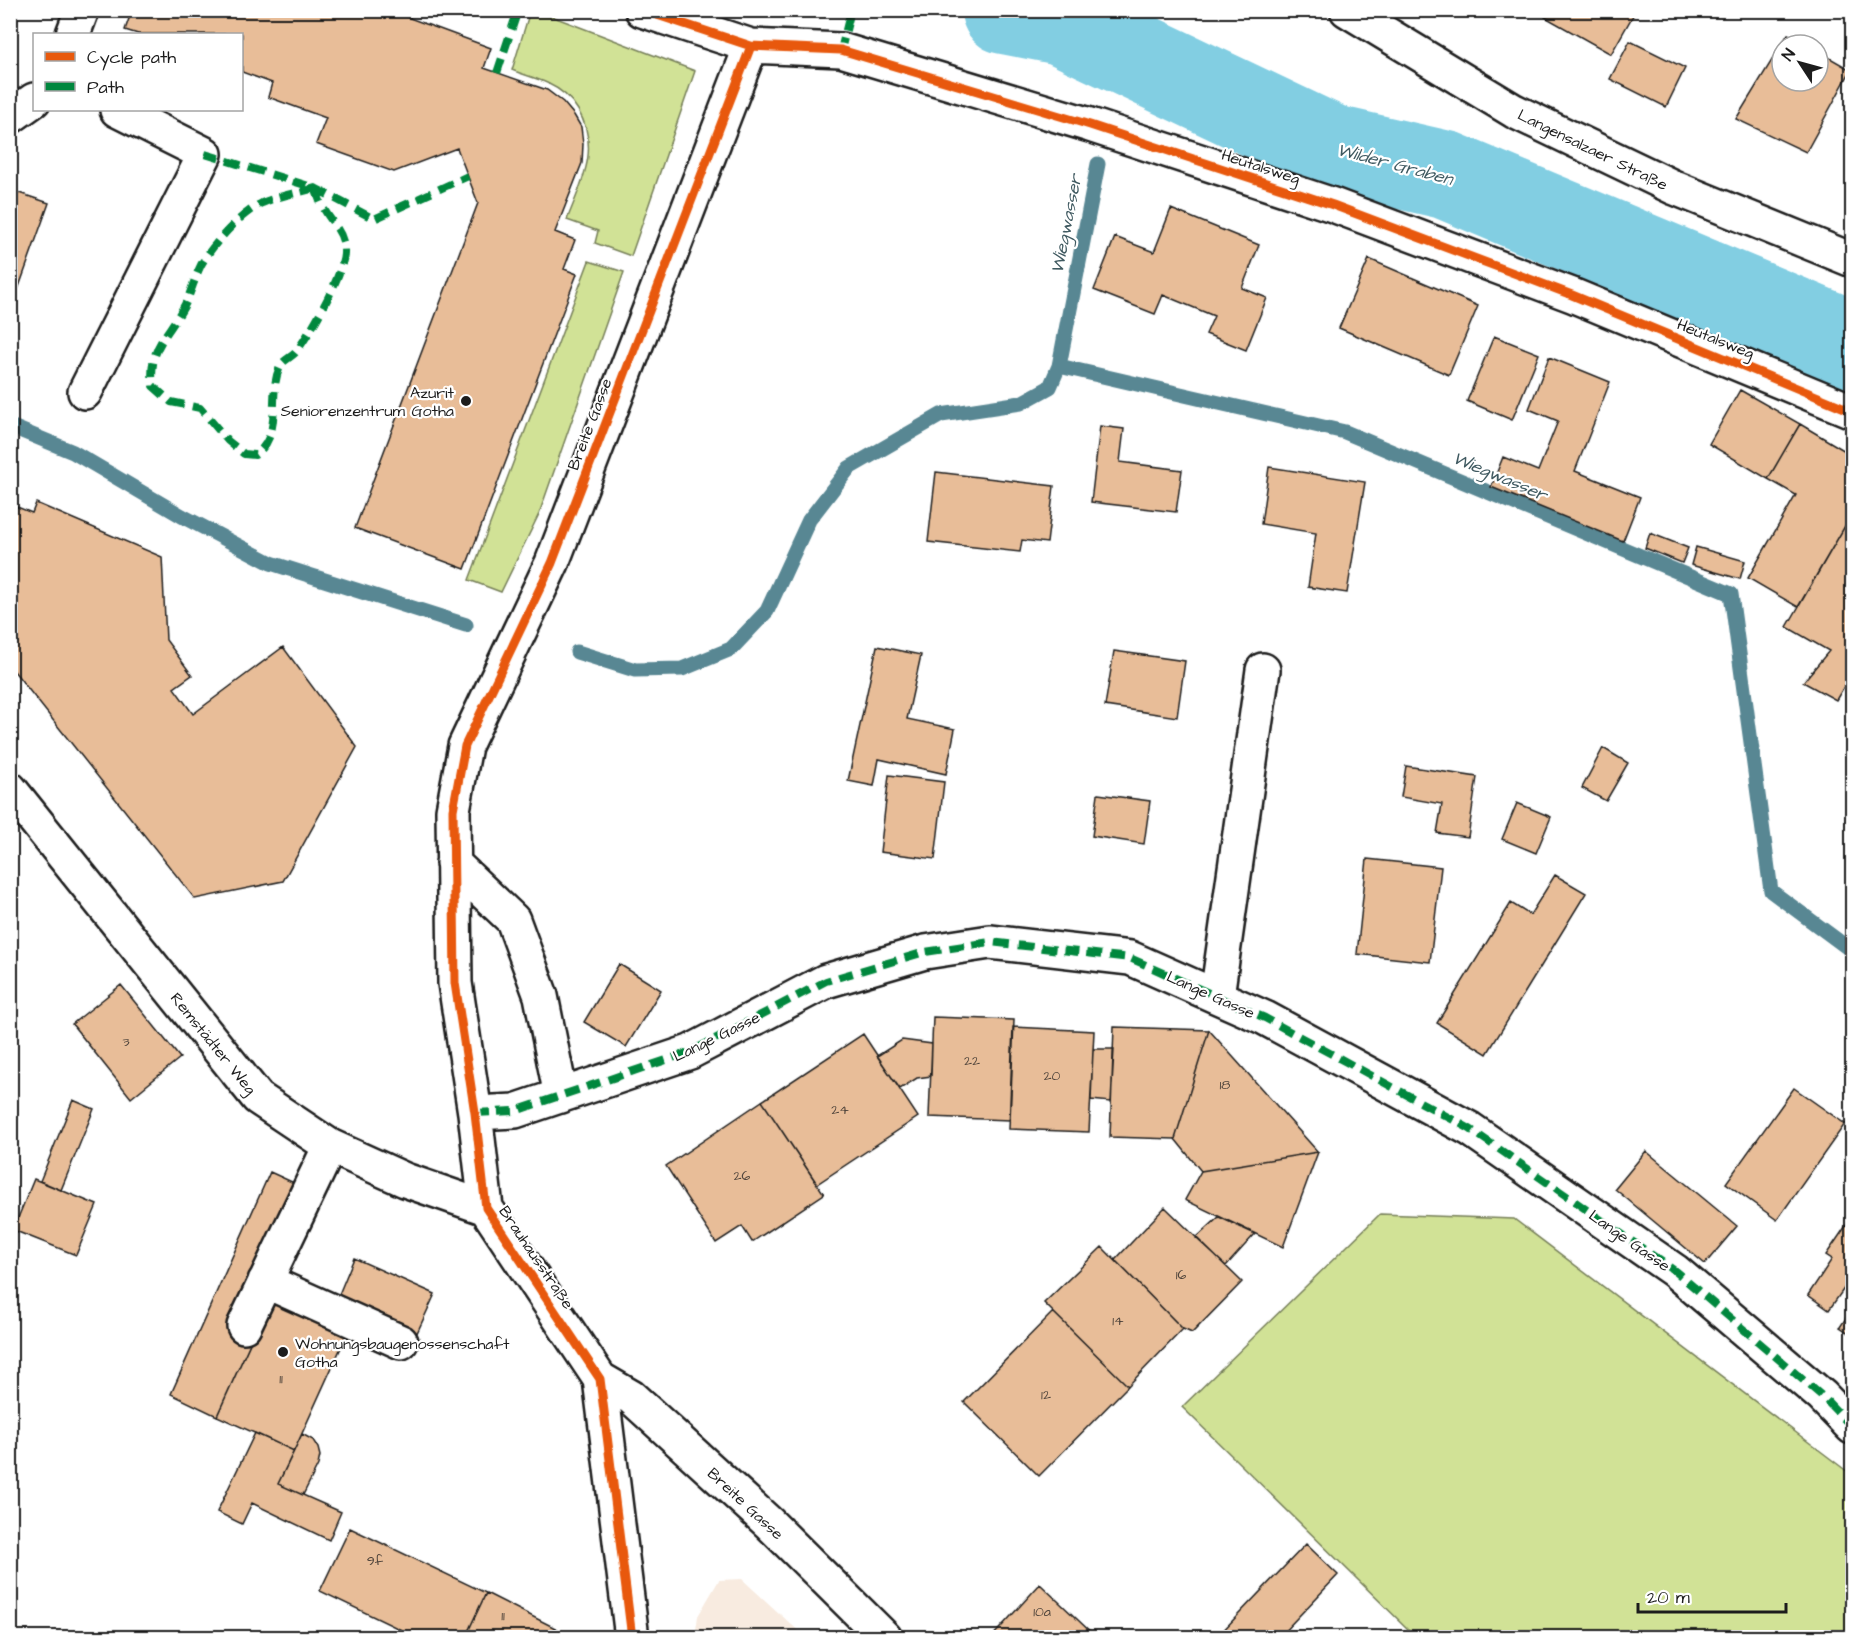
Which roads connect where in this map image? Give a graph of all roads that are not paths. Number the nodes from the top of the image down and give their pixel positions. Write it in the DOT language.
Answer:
graph roads {
  1 [pos="82,10"];
  2 [pos="642,10"];
  3 [pos="1347,10"];
  4 [pos="73,33"];
  5 [pos="751,46"];
  6 [pos="33,101"];
  7 [pos="119,111"];
  8 [pos="10,117"];
  9 [pos="1852,260"];
  10 [pos="85,392"];
  11 [pos="1852,411"];
  12 [pos="1263,670"];
  13 [pos="10,789"];
  14 [pos="453,810"];
  15 [pos="453,863"];
  16 [pos="1217,996"];
  17 [pos="561,1096"];
  18 [pos="475,1113"];
  19 [pos="330,1146"];
  20 [pos="486,1208"];
  21 [pos="265,1281"];
  22 [pos="244,1326"];
  23 [pos="401,1342"];
  24 [pos="600,1379"];
  25 [pos="1852,1427"];
  26 [pos="632,1638"];
  27 [pos="885,1638"];
  1 -- 4 [label="street"];
  2 -- 5 [label="street, Heutalsweg"];
  3 -- 9 [label="street, Langensalzaer Straße"];
  5 -- 11 [label="street, Heutalsweg"];
  5 -- 14 [label="street, Breite Gasse"];
  6 -- 8 [label="street"];
  7 -- 10 [label="street"];
  12 -- 16 [label="street"];
  13 -- 19 [label="street, Remstädter Weg"];
  14 -- 15 [label="street, Brauhausstraße"];
  15 -- 17 [label="street"];
  15 -- 18 [label="street, Brauhausstraße"];
  16 -- 17 [label="street, Lange Gasse"];
  16 -- 25 [label="street, Lange Gasse"];
  17 -- 18 [label="street, Lange Gasse"];
  18 -- 20 [label="street, Brauhausstraße"];
  19 -- 20 [label="street, Remstädter Weg"];
  19 -- 21 [label="street"];
  20 -- 24 [label="street, Brauhausstraße"];
  21 -- 22 [label="street"];
  21 -- 23 [label="street"];
  24 -- 26 [label="street, Brauhausstraße"];
  24 -- 27 [label="street, Breite Gasse"];
}
